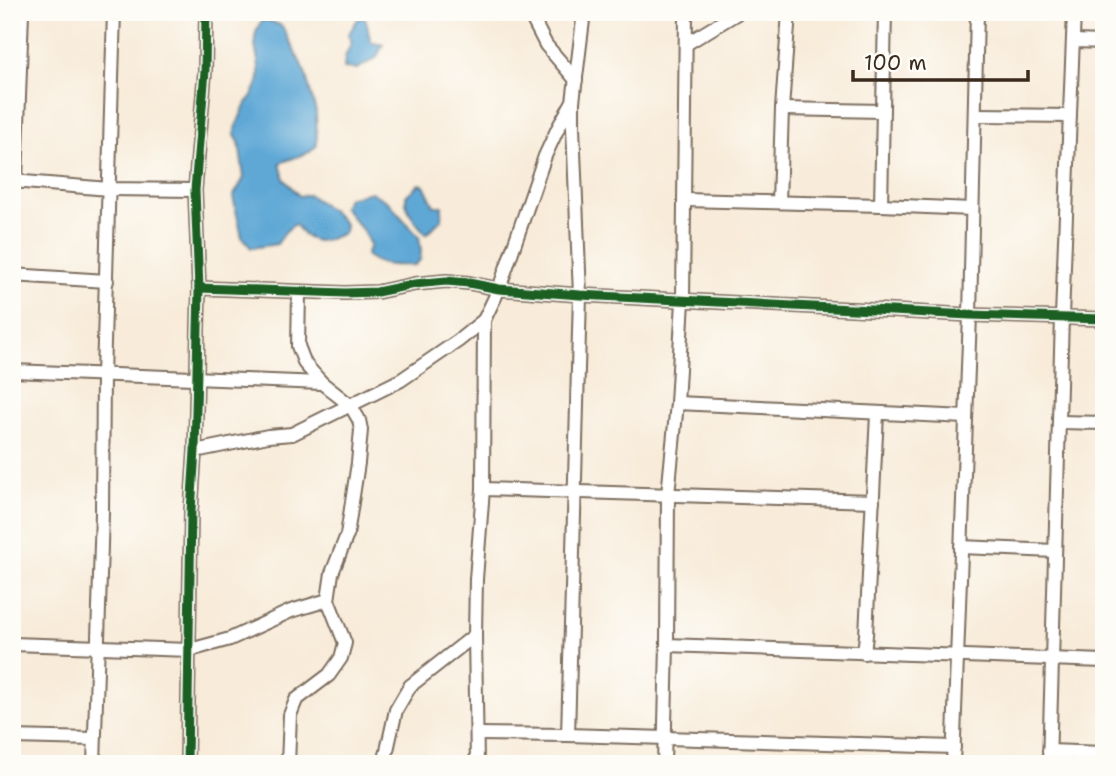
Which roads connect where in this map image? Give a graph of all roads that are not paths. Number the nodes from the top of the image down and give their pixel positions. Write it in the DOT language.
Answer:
graph roads {
  1 [pos="22,12"];
  2 [pos="114,12"];
  3 [pos="206,12"];
  4 [pos="529,12"];
  5 [pos="584,12"];
  6 [pos="686,12"];
  7 [pos="739,12"];
  8 [pos="789,12"];
  9 [pos="885,12"];
  10 [pos="977,12"];
  11 [pos="1074,12"];
  12 [pos="1074,41"];
  13 [pos="1104,42"];
  14 [pos="686,44"];
  15 [pos="576,80"];
  16 [pos="16,84"];
  17 [pos="573,102"];
  18 [pos="782,109"];
  19 [pos="882,111"];
  20 [pos="975,115"];
  21 [pos="1070,116"];
  22 [pos="14,181"];
  23 [pos="109,189"];
  24 [pos="195,190"];
  25 [pos="685,200"];
  26 [pos="779,202"];
  27 [pos="881,205"];
  28 [pos="972,209"];
  29 [pos="12,275"];
  30 [pos="107,281"];
  31 [pos="199,288"];
  32 [pos="499,289"];
  33 [pos="299,292"];
  34 [pos="580,295"];
  35 [pos="683,301"];
  36 [pos="970,315"];
  37 [pos="1062,317"];
  38 [pos="1104,319"];
  39 [pos="484,320"];
  40 [pos="12,371"];
  41 [pos="103,375"];
  42 [pos="197,378"];
  43 [pos="322,383"];
  44 [pos="12,385"];
  45 [pos="677,403"];
  46 [pos="351,405"];
  47 [pos="877,414"];
  48 [pos="966,417"];
  49 [pos="1059,422"];
  50 [pos="1104,423"];
  51 [pos="195,451"];
  52 [pos="483,489"];
  53 [pos="575,493"];
  54 [pos="667,495"];
  55 [pos="873,500"];
  56 [pos="961,547"];
  57 [pos="1055,551"];
  58 [pos="328,600"];
  59 [pos="475,635"];
  60 [pos="12,644"];
  61 [pos="667,645"];
  62 [pos="97,647"];
  63 [pos="190,650"];
  64 [pos="864,653"];
  65 [pos="957,655"];
  66 [pos="1051,659"];
  67 [pos="1104,661"];
  68 [pos="478,734"];
  69 [pos="568,734"];
  70 [pos="12,737"];
  71 [pos="665,738"];
  72 [pos="94,739"];
  73 [pos="954,747"];
  74 [pos="1104,753"];
  75 [pos="1049,757"];
  76 [pos="94,764"];
  77 [pos="187,764"];
  78 [pos="288,764"];
  79 [pos="384,764"];
  80 [pos="477,764"];
  81 [pos="664,764"];
  82 [pos="953,764"];
  1 -- 16 [label="street"];
  2 -- 23 [label="street"];
  3 -- 24 [label="street"];
  4 -- 15 [label="street"];
  5 -- 15 [label="street"];
  6 -- 14 [label="street"];
  7 -- 14 [label="street"];
  8 -- 18 [label="street"];
  9 -- 19 [label="street"];
  10 -- 20 [label="street"];
  11 -- 12 [label="street"];
  12 -- 13 [label="street"];
  12 -- 21 [label="street"];
  14 -- 25 [label="street"];
  15 -- 17 [label="street"];
  16 -- 22 [label="street"];
  17 -- 32 [label="street"];
  17 -- 34 [label="street"];
  18 -- 19 [label="street"];
  18 -- 26 [label="street"];
  19 -- 27 [label="street"];
  20 -- 21 [label="street"];
  20 -- 28 [label="street"];
  21 -- 37 [label="street"];
  22 -- 23 [label="street"];
  23 -- 24 [label="street"];
  23 -- 30 [label="street"];
  24 -- 31 [label="street"];
  25 -- 26 [label="street"];
  25 -- 35 [label="street"];
  26 -- 27 [label="street"];
  27 -- 28 [label="street"];
  28 -- 36 [label="street"];
  29 -- 30 [label="street"];
  30 -- 41 [label="street"];
  31 -- 33 [label="street"];
  31 -- 42 [label="street"];
  32 -- 33 [label="street"];
  32 -- 34 [label="street"];
  32 -- 39 [label="street"];
  33 -- 43 [label="street"];
  34 -- 35 [label="street"];
  34 -- 53 [label="street"];
  35 -- 36 [label="street"];
  35 -- 45 [label="street"];
  36 -- 37 [label="street"];
  36 -- 48 [label="street"];
  37 -- 38 [label="street"];
  37 -- 49 [label="street"];
  39 -- 46 [label="street"];
  39 -- 52 [label="street"];
  40 -- 41 [label="street"];
  40 -- 44 [label="street"];
  41 -- 42 [label="street"];
  41 -- 62 [label="street"];
  42 -- 43 [label="street"];
  42 -- 51 [label="street"];
  43 -- 46 [label="street"];
  45 -- 47 [label="street"];
  45 -- 54 [label="street"];
  46 -- 51 [label="street"];
  46 -- 58 [label="street"];
  47 -- 48 [label="street"];
  47 -- 55 [label="street"];
  48 -- 56 [label="street"];
  49 -- 50 [label="street"];
  49 -- 57 [label="street"];
  51 -- 63 [label="street"];
  52 -- 53 [label="street"];
  52 -- 59 [label="street"];
  53 -- 54 [label="street"];
  53 -- 69 [label="street"];
  54 -- 55 [label="street"];
  54 -- 61 [label="street"];
  55 -- 64 [label="street"];
  56 -- 57 [label="street"];
  56 -- 65 [label="street"];
  57 -- 66 [label="street"];
  58 -- 63 [label="street"];
  58 -- 78 [label="street"];
  59 -- 68 [label="street"];
  59 -- 79 [label="street"];
  60 -- 62 [label="street"];
  61 -- 64 [label="street"];
  61 -- 71 [label="street"];
  62 -- 63 [label="street"];
  62 -- 72 [label="street"];
  63 -- 77 [label="street"];
  64 -- 65 [label="street"];
  65 -- 66 [label="street"];
  65 -- 73 [label="street"];
  66 -- 67 [label="street"];
  66 -- 75 [label="street"];
  68 -- 69 [label="street"];
  68 -- 80 [label="street"];
  69 -- 71 [label="street"];
  70 -- 72 [label="street"];
  71 -- 73 [label="street"];
  71 -- 81 [label="street"];
  72 -- 76 [label="street"];
  73 -- 82 [label="street"];
  74 -- 75 [label="street"];
}
